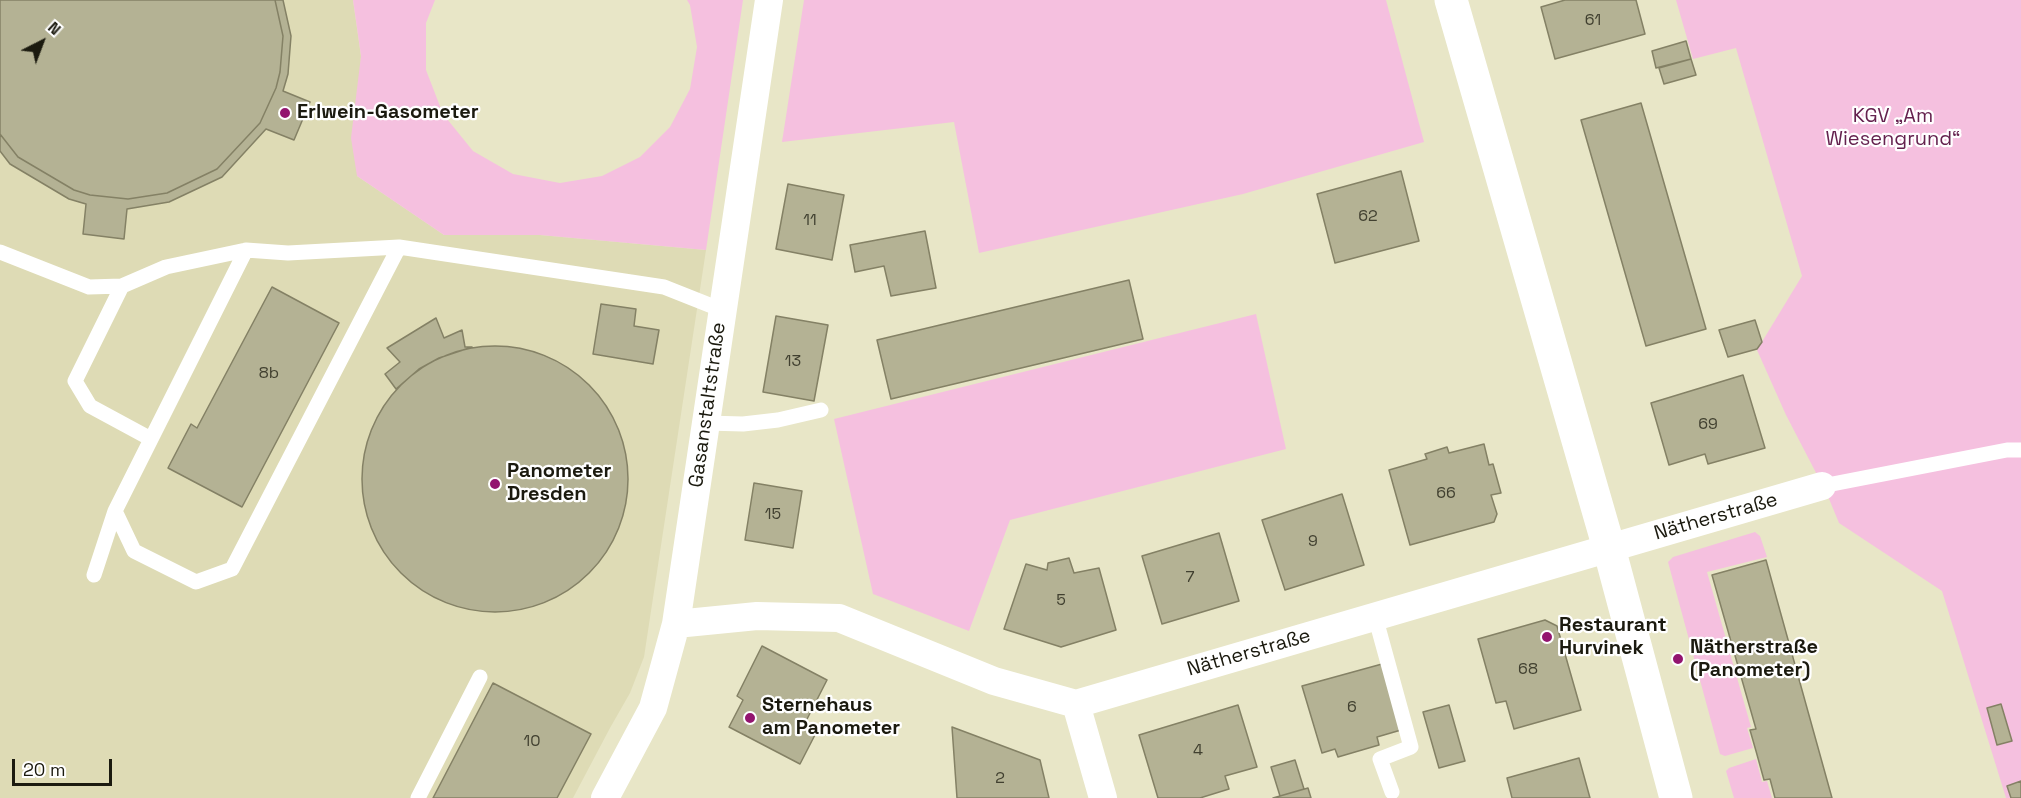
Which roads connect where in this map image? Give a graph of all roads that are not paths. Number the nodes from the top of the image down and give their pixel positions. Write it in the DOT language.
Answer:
graph roads {
  1 [pos="769,0"];
  2 [pos="1451,0"];
  3 [pos="399,246"];
  4 [pos="246,250"];
  5 [pos="0,252"];
  6 [pos="122,286"];
  7 [pos="722,310"];
  8 [pos="821,410"];
  9 [pos="706,423"];
  10 [pos="152,439"];
  11 [pos="2021,450"];
  12 [pos="1822,486"];
  13 [pos="115,511"];
  14 [pos="1609,548"];
  15 [pos="94,575"];
  16 [pos="1375,616"];
  17 [pos="676,624"];
  18 [pos="480,676"];
  19 [pos="1076,704"];
  20 [pos="1392,792"];
  21 [pos="418,798"];
  22 [pos="605,798"];
  23 [pos="1103,798"];
  24 [pos="1676,798"];
  1 -- 7 [label="street, Gasanstaltstraße"];
  2 -- 14 [label="main road"];
  3 -- 4 [label="lane"];
  3 -- 7 [label="lane"];
  3 -- 13 [label="lane"];
  4 -- 6 [label="lane"];
  4 -- 10 [label="lane"];
  5 -- 6 [label="lane"];
  6 -- 10 [label="lane"];
  7 -- 9 [label="street, Gasanstaltstraße"];
  8 -- 9 [label="lane"];
  9 -- 17 [label="street, Gasanstaltstraße"];
  10 -- 13 [label="lane"];
  11 -- 12 [label="lane"];
  12 -- 14 [label="street, Nätherstraße"];
  13 -- 15 [label="lane"];
  14 -- 16 [label="street, Nätherstraße"];
  14 -- 24 [label="main road"];
  16 -- 19 [label="street, Nätherstraße"];
  16 -- 20 [label="lane"];
  17 -- 19 [label="street"];
  17 -- 22 [label="street, Gasanstaltstraße"];
  18 -- 21 [label="lane"];
  19 -- 23 [label="street"];
}
